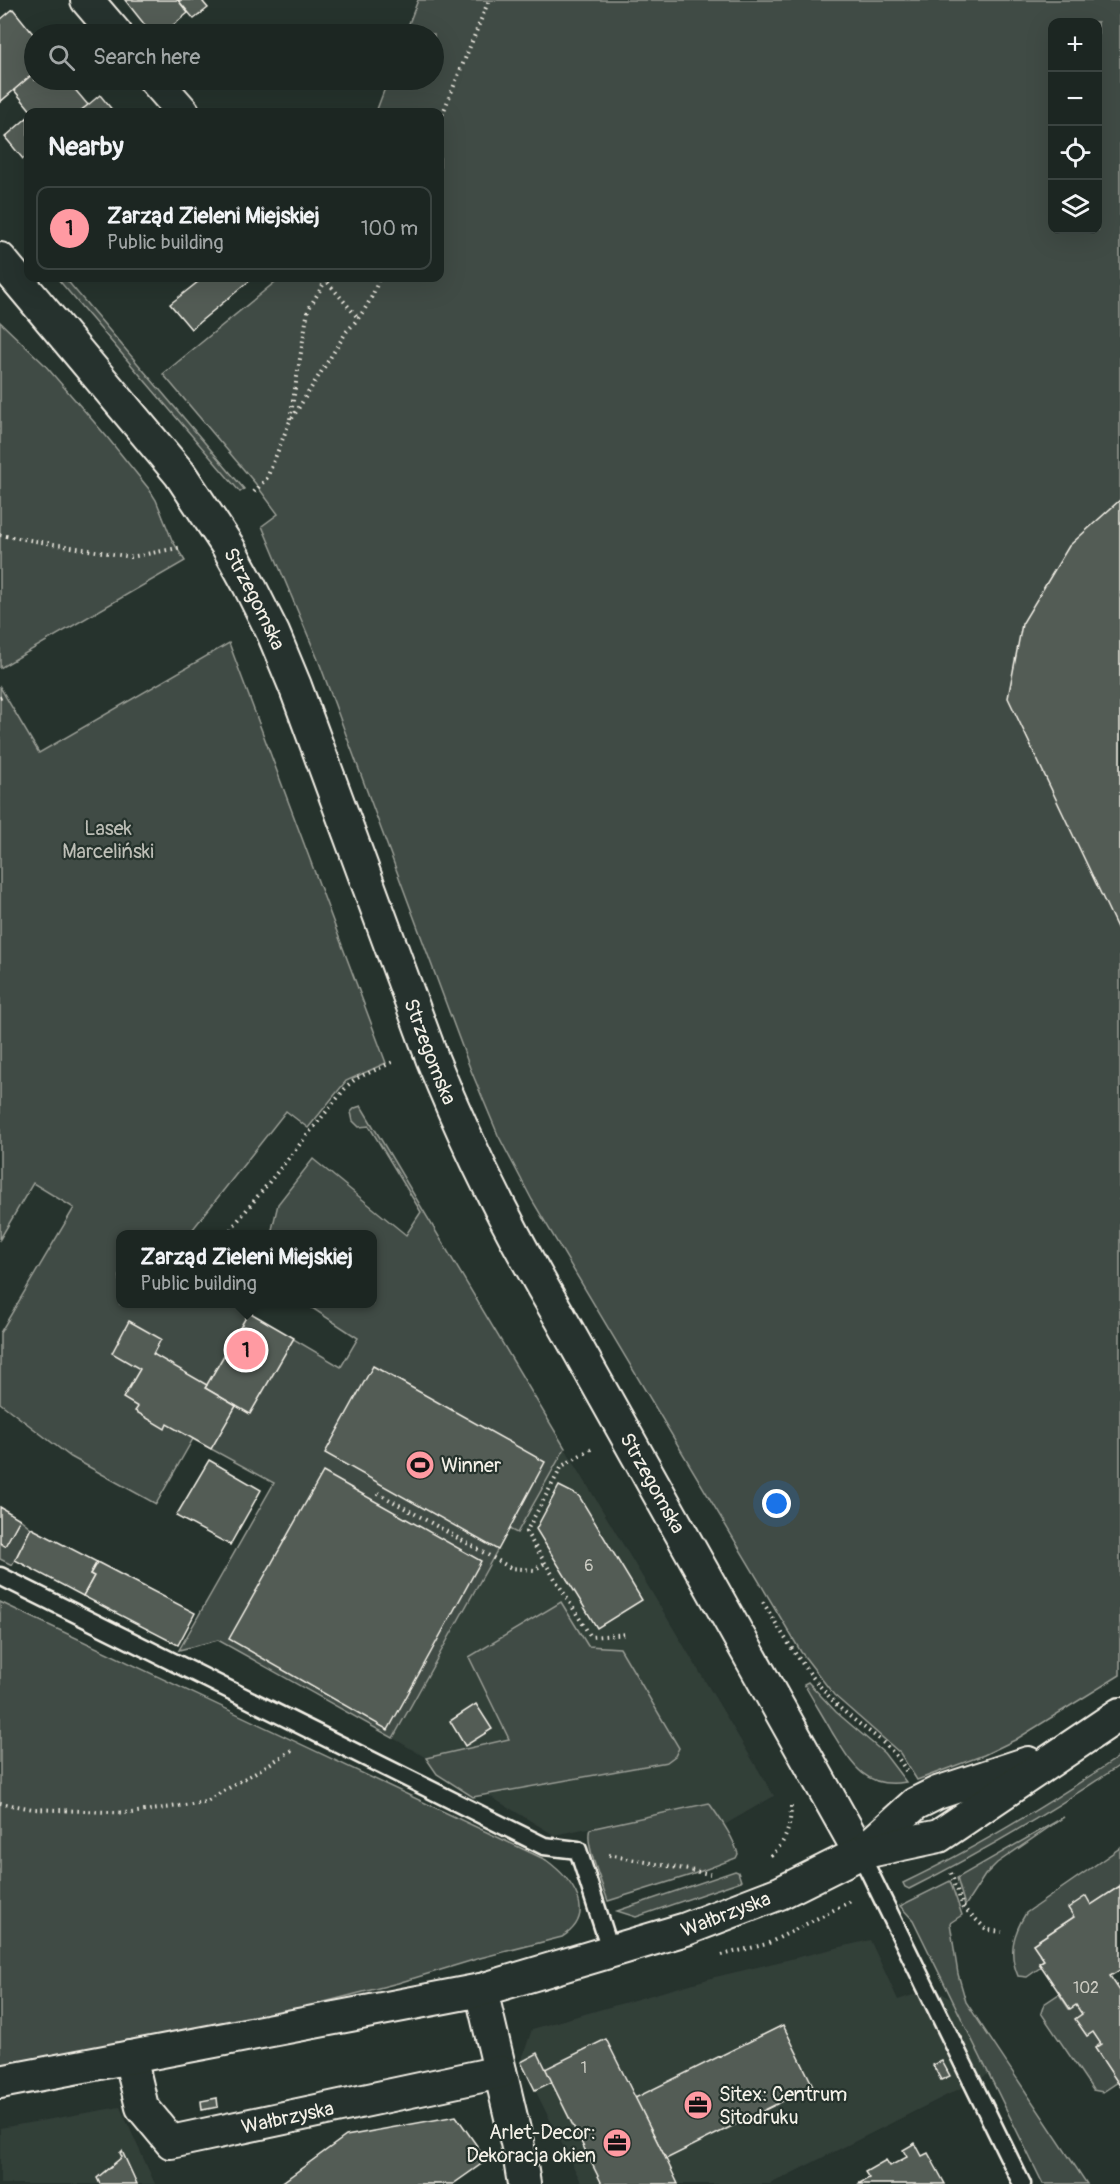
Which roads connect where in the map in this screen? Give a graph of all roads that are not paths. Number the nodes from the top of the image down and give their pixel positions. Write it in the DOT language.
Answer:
graph roads {
  1 [pos="87,0"];
  2 [pos="107,24"];
  3 [pos="164,90"];
  4 [pos="180,108"];
  5 [pos="0,259"];
  6 [pos="0,1576"];
  7 [pos="1120,1714"];
  8 [pos="861,1853"];
  9 [pos="611,1952"];
  10 [pos="481,1990"];
  11 [pos="130,2057"];
  12 [pos="500,2072"];
  13 [pos="0,2082"];
  14 [pos="524,2184"];
  15 [pos="1022,2184"];
  1 -- 2 [label="street"];
  3 -- 4 [label="street"];
  5 -- 8 [label="street, Strzegomska"];
  6 -- 9 [label="lane"];
  7 -- 8 [label="street, Wałbrzyska"];
  8 -- 9 [label="street, Wałbrzyska"];
  8 -- 15 [label="lane"];
  9 -- 10 [label="street, Wałbrzyska"];
  10 -- 11 [label="street, Wałbrzyska"];
  10 -- 12 [label="street"];
  11 -- 12 [label="street, Wałbrzyska"];
  11 -- 13 [label="street, Wałbrzyska"];
  12 -- 14 [label="street"];
}
